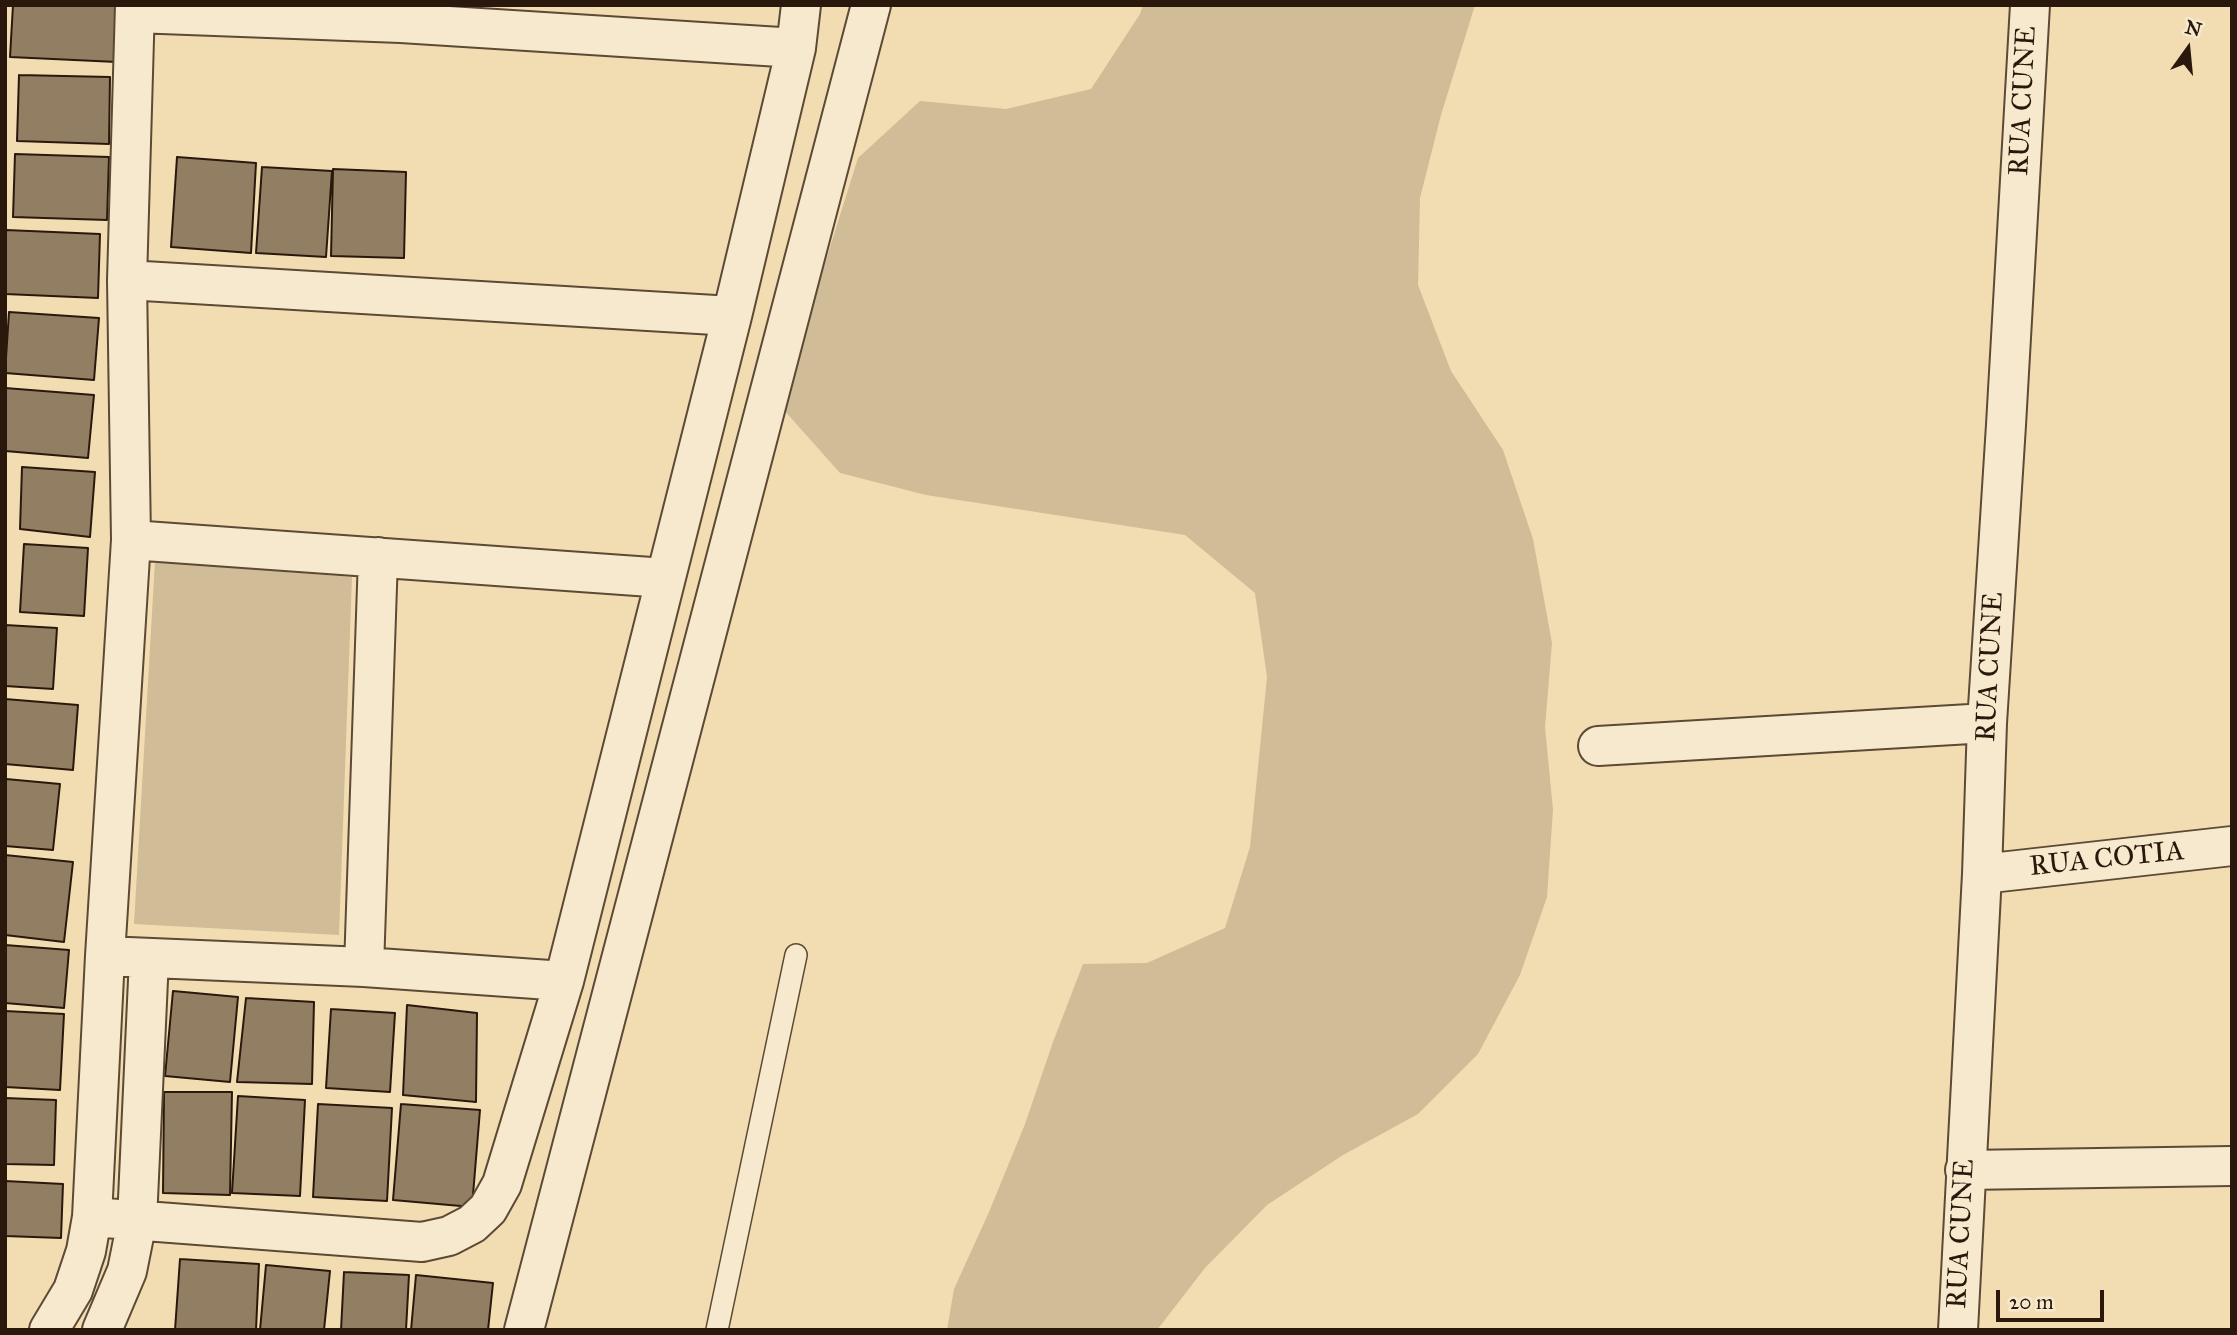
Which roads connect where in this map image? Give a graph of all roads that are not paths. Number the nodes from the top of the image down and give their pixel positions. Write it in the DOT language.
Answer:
graph roads {
  1 [pos="801,5"];
  2 [pos="871,5"];
  3 [pos="2030,5"];
  4 [pos="135,9"];
  5 [pos="401,14"];
  6 [pos="796,48"];
  7 [pos="127,280"];
  8 [pos="732,316"];
  9 [pos="131,540"];
  10 [pos="378,558"];
  11 [pos="666,578"];
  12 [pos="1987,723"];
  13 [pos="1598,746"];
  14 [pos="2232,846"];
  15 [pos="1982,874"];
  16 [pos="796,954"];
  17 [pos="105,956"];
  18 [pos="149,958"];
  19 [pos="364,967"];
  20 [pos="564,981"];
  21 [pos="2232,1166"];
  22 [pos="1965,1170"];
  23 [pos="92,1217"];
  24 [pos="137,1221"];
  25 [pos="49,1330"];
  26 [pos="102,1330"];
  27 [pos="524,1330"];
  28 [pos="717,1330"];
  29 [pos="1958,1330"];
  1 -- 6 [label="street"];
  2 -- 27 [label="street"];
  3 -- 12 [label="street, RUA CUNE"];
  4 -- 5 [label="street"];
  4 -- 7 [label="street"];
  5 -- 6 [label="street"];
  6 -- 8 [label="street"];
  7 -- 8 [label="street"];
  7 -- 9 [label="street"];
  8 -- 11 [label="street"];
  9 -- 10 [label="street"];
  9 -- 17 [label="street"];
  10 -- 11 [label="street"];
  10 -- 19 [label="street"];
  11 -- 20 [label="street"];
  12 -- 13 [label="street"];
  12 -- 15 [label="street, RUA CUNE"];
  14 -- 15 [label="street, RUA COTIA"];
  15 -- 22 [label="street, RUA CUNE"];
  16 -- 28 [label="lane"];
  17 -- 18 [label="street"];
  17 -- 23 [label="street"];
  18 -- 19 [label="street"];
  18 -- 24 [label="street"];
  19 -- 20 [label="street"];
  20 -- 24 [label="street"];
  21 -- 22 [label="street"];
  22 -- 29 [label="street, RUA CUNE"];
  23 -- 24 [label="street"];
  23 -- 25 [label="street"];
  24 -- 26 [label="street"];
}
